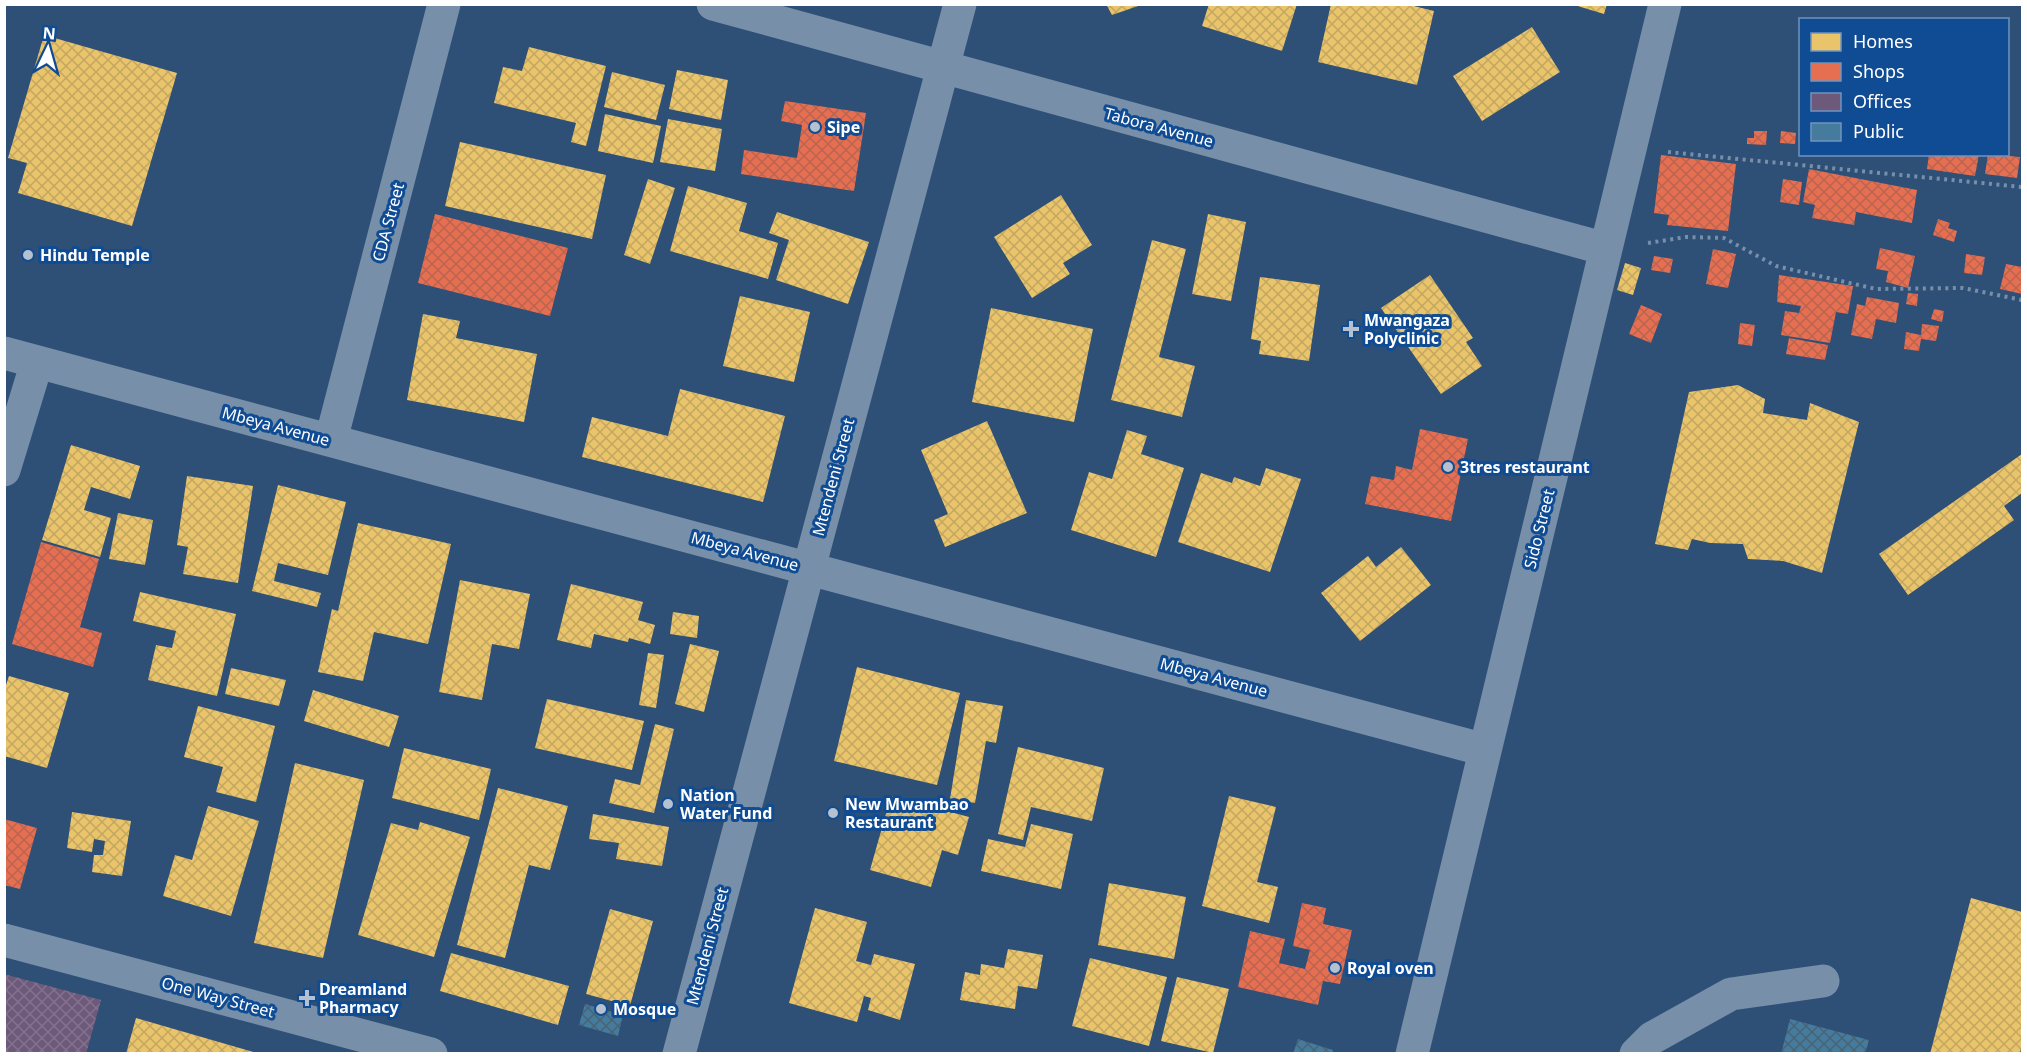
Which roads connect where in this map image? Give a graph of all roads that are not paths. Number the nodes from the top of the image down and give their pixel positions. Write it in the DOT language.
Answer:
graph roads {
  1 [pos="444,4"];
  2 [pos="712,4"];
  3 [pos="960,4"];
  4 [pos="1665,4"];
  5 [pos="943,68"];
  6 [pos="1606,249"];
  7 [pos="4,353"];
  8 [pos="37,362"];
  9 [pos="331,440"];
  10 [pos="4,470"];
  11 [pos="809,568"];
  12 [pos="1485,750"];
  13 [pos="4,940"];
  14 [pos="1822,981"];
  15 [pos="431,1053"];
  16 [pos="679,1053"];
  17 [pos="1412,1053"];
  18 [pos="1636,1053"];
  1 -- 9 [label="street, CDA Street"];
  2 -- 5 [label="street, Tabora Avenue"];
  3 -- 5 [label="street, Mtendeni Street"];
  4 -- 6 [label="street, Sido Street"];
  5 -- 6 [label="street, Tabora Avenue"];
  5 -- 11 [label="street, Mtendeni Street"];
  6 -- 12 [label="street, Sido Street"];
  7 -- 8 [label="street, Mbeya Avenue"];
  8 -- 9 [label="street, Mbeya Avenue"];
  8 -- 10 [label="street"];
  9 -- 11 [label="street, Mbeya Avenue"];
  11 -- 12 [label="street, Mbeya Avenue"];
  11 -- 16 [label="street, Mtendeni Street"];
  12 -- 17 [label="street, Sido Street"];
  13 -- 15 [label="street, One Way Street"];
  14 -- 18 [label="street"];
}
